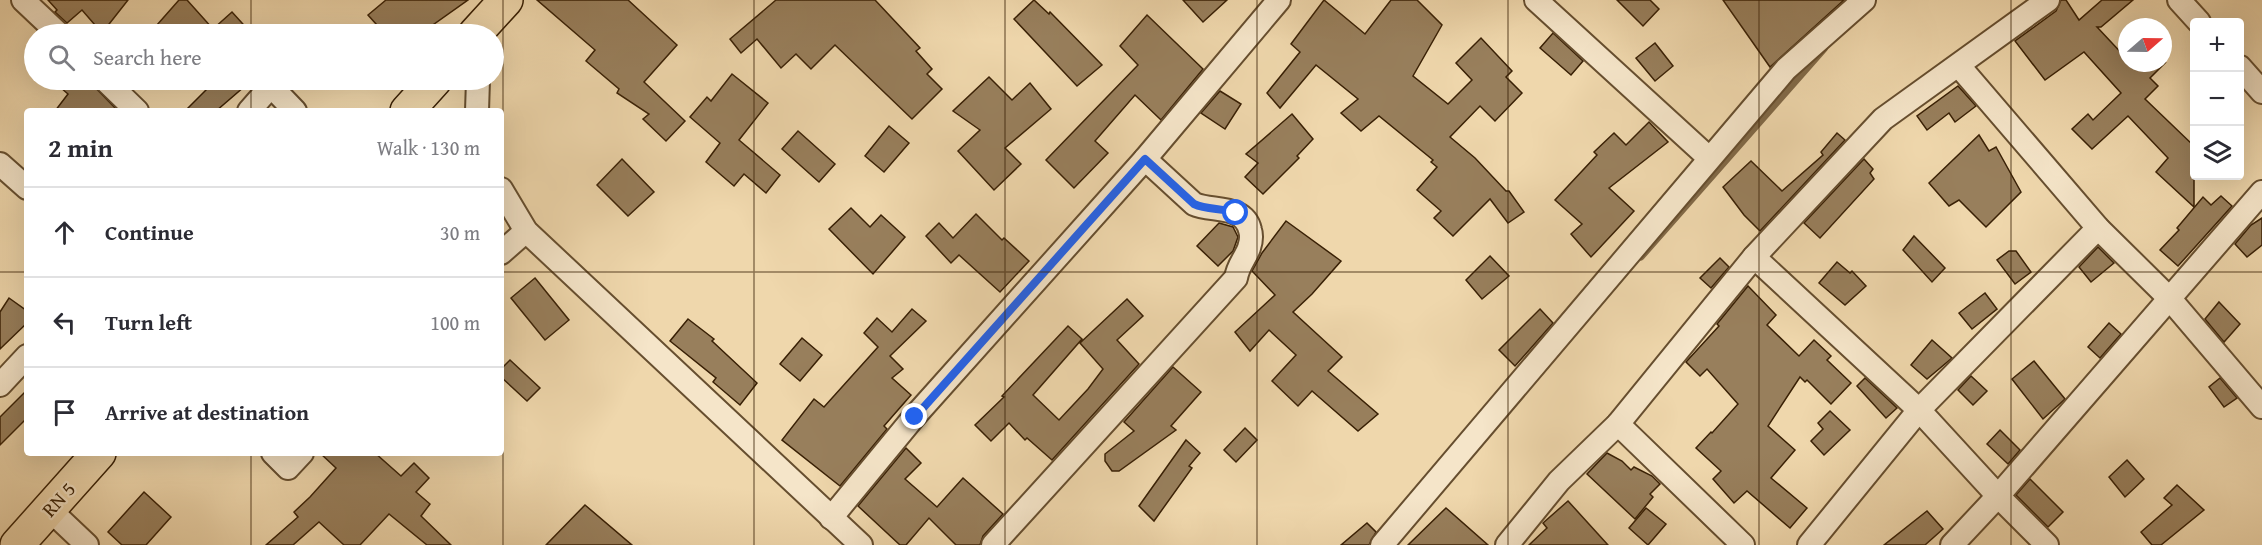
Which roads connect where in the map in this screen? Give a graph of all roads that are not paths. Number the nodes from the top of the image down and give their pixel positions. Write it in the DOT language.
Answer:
graph roads {
  1 [pos="23,0"];
  2 [pos="1279,0"];
  3 [pos="1536,0"];
  4 [pos="1864,0"];
  5 [pos="2048,0"];
  6 [pos="2179,0"];
  7 [pos="2195,18"];
  8 [pos="48,24"];
  9 [pos="1959,66"];
  10 [pos="2244,72"];
  11 [pos="115,90"];
  12 [pos="267,90"];
  13 [pos="275,90"];
  14 [pos="426,90"];
  15 [pos="478,90"];
  16 [pos="2262,92"];
  17 [pos="134,108"];
  18 [pos="252,108"];
  19 [pos="292,108"];
  20 [pos="410,108"];
  21 [pos="477,108"];
  22 [pos="1709,158"];
  23 [pos="1145,159"];
  24 [pos="0,164"];
  25 [pos="24,185"];
  26 [pos="2262,192"];
  27 [pos="504,194"];
  28 [pos="2098,228"];
  29 [pos="526,231"];
  30 [pos="504,250"];
  31 [pos="1754,257"];
  32 [pos="2170,299"];
  33 [pos="24,359"];
  34 [pos="0,385"];
  35 [pos="2262,407"];
  36 [pos="1919,410"];
  37 [pos="1618,424"];
  38 [pos="96,456"];
  39 [pos="276,456"];
  40 [pos="299,456"];
  41 [pos="1998,496"];
  42 [pos="49,509"];
  43 [pos="831,518"];
  44 [pos="17,545"];
  45 [pos="87,545"];
  46 [pos="861,545"];
  47 [pos="993,545"];
  48 [pos="1382,545"];
  49 [pos="1507,545"];
  50 [pos="1743,545"];
  51 [pos="1809,545"];
  52 [pos="1952,545"];
  53 [pos="2047,545"];
  1 -- 8 [label="street"];
  2 -- 23 [label="street"];
  3 -- 22 [label="street"];
  4 -- 22 [label="street"];
  5 -- 9 [label="street"];
  6 -- 7 [label="street"];
  9 -- 28 [label="street"];
  9 -- 31 [label="street"];
  10 -- 16 [label="street"];
  11 -- 17 [label="street"];
  12 -- 18 [label="street"];
  13 -- 19 [label="street"];
  14 -- 20 [label="main road"];
  15 -- 21 [label="street"];
  22 -- 48 [label="street"];
  23 -- 43 [label="street"];
  23 -- 47 [label="street"];
  24 -- 25 [label="street"];
  26 -- 32 [label="street"];
  27 -- 29 [label="street"];
  28 -- 32 [label="street"];
  28 -- 36 [label="street"];
  29 -- 30 [label="street"];
  29 -- 43 [label="street"];
  31 -- 36 [label="street"];
  31 -- 37 [label="street"];
  32 -- 35 [label="street"];
  32 -- 41 [label="street"];
  33 -- 34 [label="street"];
  36 -- 41 [label="street"];
  36 -- 51 [label="street"];
  37 -- 49 [label="street"];
  37 -- 50 [label="street"];
  38 -- 42 [label="main road, RN 5 / RN 5"];
  39 -- 40 [label="street"];
  41 -- 52 [label="street"];
  41 -- 53 [label="street"];
  42 -- 44 [label="main road, RN 5 / RN 5"];
  42 -- 45 [label="street"];
  43 -- 46 [label="street"];
}
